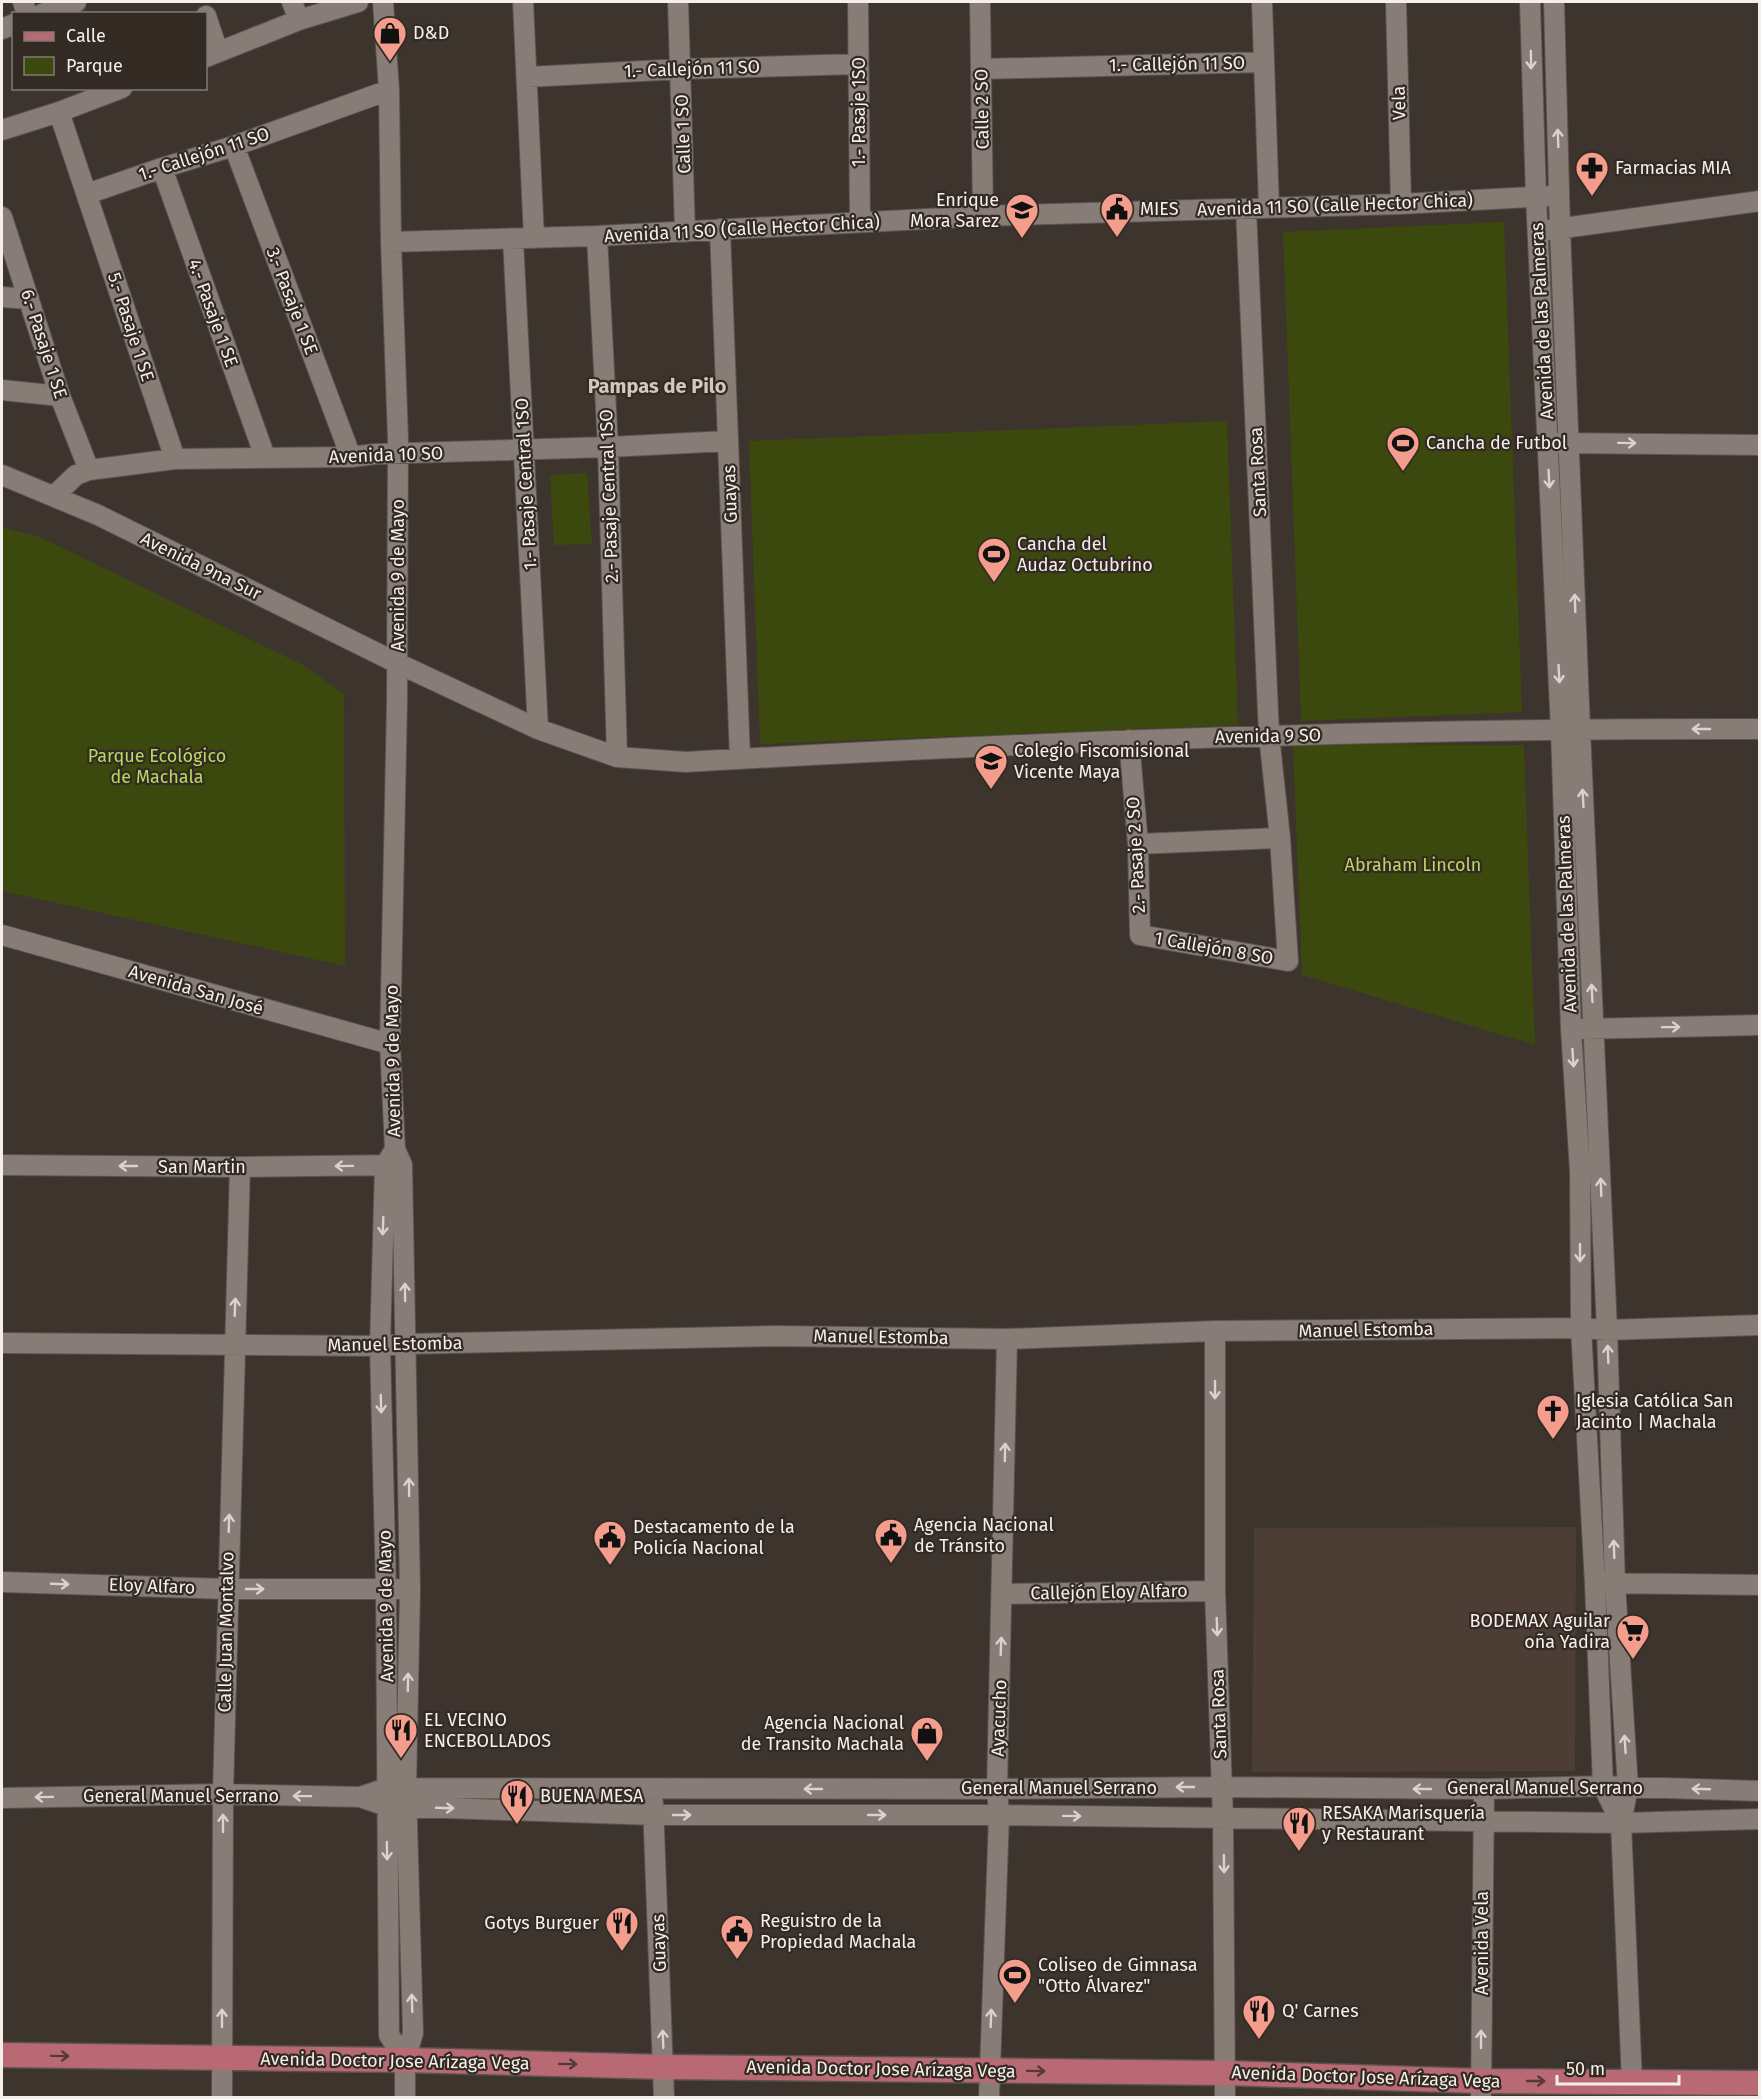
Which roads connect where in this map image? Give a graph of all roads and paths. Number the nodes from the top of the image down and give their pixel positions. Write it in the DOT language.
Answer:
graph roads {
  1 [pos="76,2"];
  2 [pos="358,2"];
  3 [pos="383,2"];
  4 [pos="523,2"];
  5 [pos="678,2"];
  6 [pos="858,2"];
  7 [pos="980,2"];
  8 [pos="1262,2"];
  9 [pos="1396,2"];
  10 [pos="1530,2"];
  11 [pos="1554,2"];
  12 [pos="296,11"];
  13 [pos="48,12"];
  14 [pos="207,26"];
  15 [pos="212,55"];
  16 [pos="1263,62"];
  17 [pos="858,64"];
  18 [pos="681,69"];
  19 [pos="982,69"];
  20 [pos="526,77"];
  21 [pos="117,90"];
  22 [pos="389,90"];
  23 [pos="59,112"];
  24 [pos="2,130"];
  25 [pos="234,146"];
  26 [pos="162,168"];
  27 [pos="87,194"];
  28 [pos="1560,196"];
  29 [pos="1536,197"];
  30 [pos="1760,201"];
  31 [pos="1401,204"];
  32 [pos="1269,208"];
  33 [pos="1246,209"];
  34 [pos="2,216"];
  35 [pos="983,216"];
  36 [pos="860,222"];
  37 [pos="720,229"];
  38 [pos="1560,229"];
  39 [pos="686,231"];
  40 [pos="1538,232"];
  41 [pos="597,236"];
  42 [pos="534,238"];
  43 [pos="513,239"];
  44 [pos="391,242"];
  45 [pos="2,297"];
  46 [pos="29,299"];
  47 [pos="2,390"];
  48 [pos="60,396"];
  49 [pos="728,441"];
  50 [pos="1569,442"];
  51 [pos="1548,443"];
  52 [pos="1760,446"];
  53 [pos="608,447"];
  54 [pos="524,449"];
  55 [pos="398,453"];
  56 [pos="265,457"];
  57 [pos="351,457"];
  58 [pos="175,459"];
  59 [pos="89,470"];
  60 [pos="2,476"];
  61 [pos="54,496"];
  62 [pos="398,663"];
  63 [pos="538,729"];
  64 [pos="1571,729"];
  65 [pos="1760,729"];
  66 [pos="1269,735"];
  67 [pos="1129,740"];
  68 [pos="617,757"];
  69 [pos="740,759"];
  70 [pos="1280,838"];
  71 [pos="1138,844"];
  72 [pos="1140,935"];
  73 [pos="2,936"];
  74 [pos="1288,961"];
  75 [pos="1760,1025"];
  76 [pos="1594,1028"];
  77 [pos="1571,1029"];
  78 [pos="390,1044"];
  79 [pos="394,1160"];
  80 [pos="2,1165"];
  81 [pos="240,1167"];
  82 [pos="1760,1325"];
  83 [pos="1581,1328"];
  84 [pos="1607,1330"];
  85 [pos="1215,1331"];
  86 [pos="1007,1339"];
  87 [pos="2,1343"];
  88 [pos="234,1344"];
  89 [pos="406,1344"];
  90 [pos="380,1346"];
  91 [pos="2,1582"];
  92 [pos="1615,1583"];
  93 [pos="1594,1584"];
  94 [pos="1760,1585"];
  95 [pos="227,1589"];
  96 [pos="386,1589"];
  97 [pos="410,1590"];
  98 [pos="1215,1591"];
  99 [pos="1003,1594"];
  100 [pos="1603,1786"];
  101 [pos="1221,1787"];
  102 [pos="1628,1787"];
  103 [pos="652,1788"];
  104 [pos="997,1789"];
  105 [pos="1484,1789"];
  106 [pos="1760,1791"];
  107 [pos="223,1794"];
  108 [pos="396,1797"];
  109 [pos="2,1798"];
  110 [pos="654,1815"];
  111 [pos="999,1815"];
  112 [pos="1223,1819"];
  113 [pos="1760,1819"];
  114 [pos="1483,1821"];
  115 [pos="1621,1823"];
  116 [pos="2,2055"];
  117 [pos="222,2059"];
  118 [pos="405,2060"];
  119 [pos="664,2067"];
  120 [pos="989,2071"];
  121 [pos="1226,2073"];
  122 [pos="1760,2083"];
  123 [pos="1481,2089"];
  124 [pos="1633,2090"];
  125 [pos="222,2097"];
  126 [pos="405,2097"];
  127 [pos="664,2097"];
  128 [pos="989,2097"];
  129 [pos="1225,2097"];
  1 -- 13 [label="street"];
  2 -- 12 [label="street"];
  3 -- 22 [label="street, Avenida 9 de Mayo"];
  4 -- 20 [label="street"];
  5 -- 18 [label="street, Calle 1 SO"];
  6 -- 17 [label="street, 1.- Pasaje 1SO"];
  7 -- 19 [label="street, Calle 2 SO"];
  8 -- 16 [label="street"];
  9 -- 31 [label="street, Vela"];
  10 -- 29 [label="street, Avenida de las Palmeras, one-way"];
  28 -- 11 [label="street, Avenida de las Palmeras, one-way"];
  12 -- 15 [label="street"];
  14 -- 15 [label="street"];
  16 -- 19 [label="street, 1.- Callejón 11 SO"];
  16 -- 32 [label="street"];
  17 -- 18 [label="street, 1.- Callejón 11 SO"];
  17 -- 36 [label="street, 1.- Pasaje 1SO"];
  18 -- 20 [label="street, 1.- Callejón 11 SO"];
  18 -- 39 [label="street, Calle 1 SO"];
  19 -- 35 [label="street, Calle 2 SO"];
  20 -- 42 [label="street"];
  21 -- 23 [label="street"];
  22 -- 25 [label="street, 1.- Callejón 11 SO"];
  22 -- 44 [label="street, Avenida 9 de Mayo"];
  23 -- 24 [label="street"];
  23 -- 27 [label="street, 5.- Pasaje 1 SE"];
  25 -- 26 [label="street, 1.- Callejón 11 SO"];
  25 -- 57 [label="street, 3.- Pasaje 1 SE"];
  26 -- 27 [label="street, 1.- Callejón 11 SO"];
  26 -- 56 [label="street, 4.- Pasaje 1 SE"];
  27 -- 58 [label="street, 5.- Pasaje 1 SE"];
  28 -- 29 [label="street, Avenida 11 SO (Calle Hector Chica)"];
  28 -- 38 [label="street, Avenida de las Palmeras"];
  29 -- 31 [label="street, Avenida 11 SO (Calle Hector Chica)"];
  29 -- 40 [label="street, Avenida de las Palmeras"];
  30 -- 38 [label="street"];
  31 -- 32 [label="street, Avenida 11 SO (Calle Hector Chica)"];
  32 -- 33 [label="street, Avenida 11 SO (Calle Hector Chica)"];
  33 -- 35 [label="street, Avenida 11 SO (Calle Hector Chica)"];
  33 -- 66 [label="street, Santa Rosa"];
  34 -- 46 [label="street, 6.- Pasaje 1 SE"];
  35 -- 36 [label="street, Avenida 11 SO (Calle Hector Chica)"];
  36 -- 37 [label="street, Avenida 11 SO (Calle Hector Chica)"];
  37 -- 39 [label="street, Avenida 11 SO (Calle Hector Chica)"];
  37 -- 49 [label="street, Guayas"];
  38 -- 40 [label="street"];
  38 -- 50 [label="street, Avenida de las Palmeras"];
  39 -- 41 [label="street, Avenida 11 SO (Calle Hector Chica)"];
  40 -- 51 [label="street, Avenida de las Palmeras"];
  41 -- 42 [label="street, Avenida 11 SO (Calle Hector Chica)"];
  41 -- 53 [label="street, 2.- Pasaje Central 1SO"];
  42 -- 43 [label="street, Avenida 11 SO (Calle Hector Chica)"];
  43 -- 44 [label="street, Avenida 11 SO (Calle Hector Chica)"];
  43 -- 54 [label="street, 1.- Pasaje Central 1SO"];
  44 -- 55 [label="street, Avenida 9 de Mayo"];
  45 -- 46 [label="street"];
  46 -- 48 [label="street, 6.- Pasaje 1 SE"];
  47 -- 48 [label="street"];
  48 -- 59 [label="street, 6.- Pasaje 1 SE"];
  49 -- 53 [label="street, Avenida 10 SO"];
  49 -- 69 [label="street, Guayas"];
  50 -- 51 [label="street"];
  50 -- 52 [label="street, one-way"];
  64 -- 50 [label="street, Avenida de las Palmeras, one-way"];
  51 -- 64 [label="street, Avenida de las Palmeras, one-way"];
  53 -- 54 [label="street, Avenida 10 SO"];
  53 -- 68 [label="street, 2.- Pasaje Central 1SO"];
  54 -- 55 [label="street, Avenida 10 SO"];
  54 -- 63 [label="street, 1.- Pasaje Central 1SO"];
  55 -- 57 [label="street, Avenida 10 SO"];
  55 -- 62 [label="street, Avenida 9 de Mayo"];
  56 -- 57 [label="street, Avenida 10 SO"];
  56 -- 58 [label="street, Avenida 10 SO"];
  58 -- 59 [label="street, Avenida 10 SO"];
  59 -- 61 [label="street, Avenida 10 SO"];
  60 -- 61 [label="street, Avenida 9na Sur"];
  61 -- 62 [label="street, Avenida 9na Sur"];
  62 -- 63 [label="street, Avenida 9na Sur"];
  62 -- 78 [label="street, Avenida 9 de Mayo"];
  63 -- 68 [label="street, Avenida 9 SO"];
  65 -- 64 [label="street, Avenida 9 SO, one-way"];
  64 -- 66 [label="street, Avenida 9 SO"];
  76 -- 64 [label="street, Avenida de las Palmeras, one-way"];
  64 -- 77 [label="street, Avenida de las Palmeras"];
  66 -- 67 [label="street, Avenida 9 SO"];
  66 -- 70 [label="street, Santa Rosa"];
  67 -- 69 [label="street, Avenida 9 SO"];
  67 -- 71 [label="street, 2.- Pasaje 2 SO"];
  68 -- 69 [label="street, Avenida 9 SO"];
  70 -- 71 [label="street"];
  70 -- 74 [label="street, Santa Rosa"];
  71 -- 72 [label="street, 2.- Pasaje 2 SO"];
  72 -- 74 [label="street, 1 Callejón 8 SO"];
  73 -- 78 [label="street, Avenida San José"];
  76 -- 75 [label="street, one-way"];
  76 -- 77 [label="street"];
  84 -- 76 [label="street, Avenida de las Palmeras, one-way"];
  77 -- 83 [label="street, Avenida de las Palmeras, one-way"];
  78 -- 79 [label="street, Avenida 9 de Mayo"];
  79 -- 81 [label="street, San Martin, one-way"];
  89 -- 79 [label="street, Avenida 9 de Mayo, one-way"];
  79 -- 90 [label="street, Avenida 9 de Mayo, one-way"];
  81 -- 80 [label="street, San Martin, one-way"];
  88 -- 81 [label="street, Calle Juan Montalvo, one-way"];
  82 -- 84 [label="street, Manuel Estomba"];
  83 -- 84 [label="street, Manuel Estomba"];
  83 -- 85 [label="street, Manuel Estomba"];
  83 -- 93 [label="street, Avenida de las Palmeras"];
  92 -- 84 [label="street, Avenida de las Palmeras, one-way"];
  85 -- 86 [label="street, Manuel Estomba"];
  85 -- 98 [label="street, Santa Rosa, one-way"];
  86 -- 89 [label="street, Manuel Estomba"];
  99 -- 86 [label="street, Ayacucho, one-way"];
  87 -- 88 [label="street, Manuel Estomba"];
  88 -- 90 [label="street, Manuel Estomba"];
  95 -- 88 [label="street, Calle Juan Montalvo, one-way"];
  89 -- 90 [label="street, Manuel Estomba"];
  97 -- 89 [label="street, Avenida 9 de Mayo, one-way"];
  90 -- 96 [label="street, Avenida 9 de Mayo, one-way"];
  91 -- 95 [label="street, Eloy Alfaro, one-way"];
  92 -- 93 [label="street"];
  92 -- 94 [label="street"];
  102 -- 92 [label="street, Avenida de las Palmeras, one-way"];
  93 -- 100 [label="street, Avenida de las Palmeras"];
  95 -- 96 [label="street, Eloy Alfaro, one-way"];
  95 -- 107 [label="street, Calle Juan Montalvo"];
  96 -- 97 [label="street, Eloy Alfaro"];
  96 -- 108 [label="street, Avenida 9 de Mayo"];
  108 -- 97 [label="street, Avenida 9 de Mayo, one-way"];
  98 -- 99 [label="street, Callejón Eloy Alfaro"];
  98 -- 101 [label="street, Santa Rosa, one-way"];
  104 -- 99 [label="street, Ayacucho, one-way"];
  100 -- 102 [label="street, General Manuel Serrano"];
  100 -- 105 [label="street, General Manuel Serrano"];
  100 -- 115 [label="street, Avenida de las Palmeras"];
  101 -- 104 [label="street, General Manuel Serrano, one-way"];
  105 -- 101 [label="street, General Manuel Serrano, one-way"];
  101 -- 112 [label="street, Santa Rosa"];
  106 -- 102 [label="street, General Manuel Serrano, one-way"];
  102 -- 115 [label="street, Avenida de las Palmeras"];
  104 -- 103 [label="street, General Manuel Serrano, one-way"];
  103 -- 108 [label="street, General Manuel Serrano"];
  103 -- 110 [label="street, Guayas"];
  104 -- 111 [label="street, Ayacucho"];
  105 -- 114 [label="street, Avenida Vela"];
  108 -- 107 [label="street, General Manuel Serrano, one-way"];
  107 -- 109 [label="street, General Manuel Serrano, one-way"];
  117 -- 107 [label="street, Calle Juan Montalvo, one-way"];
  108 -- 110 [label="street, General Manuel Serrano, one-way"];
  108 -- 118 [label="street, Avenida 9 de Mayo"];
  110 -- 111 [label="street, General Manuel Serrano, one-way"];
  119 -- 110 [label="street, Guayas, one-way"];
  111 -- 112 [label="street, General Manuel Serrano, one-way"];
  120 -- 111 [label="street, Ayacucho, one-way"];
  112 -- 114 [label="street, General Manuel Serrano"];
  112 -- 121 [label="street, Santa Rosa, one-way"];
  113 -- 115 [label="street, General Manuel Serrano"];
  114 -- 115 [label="street, General Manuel Serrano"];
  123 -- 114 [label="street, Avenida Vela, one-way"];
  115 -- 124 [label="street, Avenida de las Palmeras"];
  116 -- 117 [label="main road, Avenida Doctor Jose Arízaga Vega, one-way"];
  117 -- 118 [label="main road, Avenida Doctor Jose Arízaga Vega"];
  117 -- 125 [label="street, Calle Juan Montalvo"];
  118 -- 119 [label="main road, Avenida Doctor Jose Arízaga Vega, one-way"];
  118 -- 126 [label="street, Avenida 9 de Mayo"];
  119 -- 120 [label="main road, Avenida Doctor Jose Arízaga Vega"];
  119 -- 127 [label="street, Guayas"];
  120 -- 121 [label="main road, Avenida Doctor Jose Arízaga Vega, one-way"];
  120 -- 128 [label="street, Ayacucho"];
  121 -- 123 [label="main road, Avenida Doctor Jose Arízaga Vega"];
  121 -- 129 [label="street, Santa Rosa"];
  122 -- 124 [label="main road, Avenida Doctor Jose Arízaga Vega"];
  123 -- 124 [label="main road, Avenida Doctor Jose Arízaga Vega, one-way"];
}
